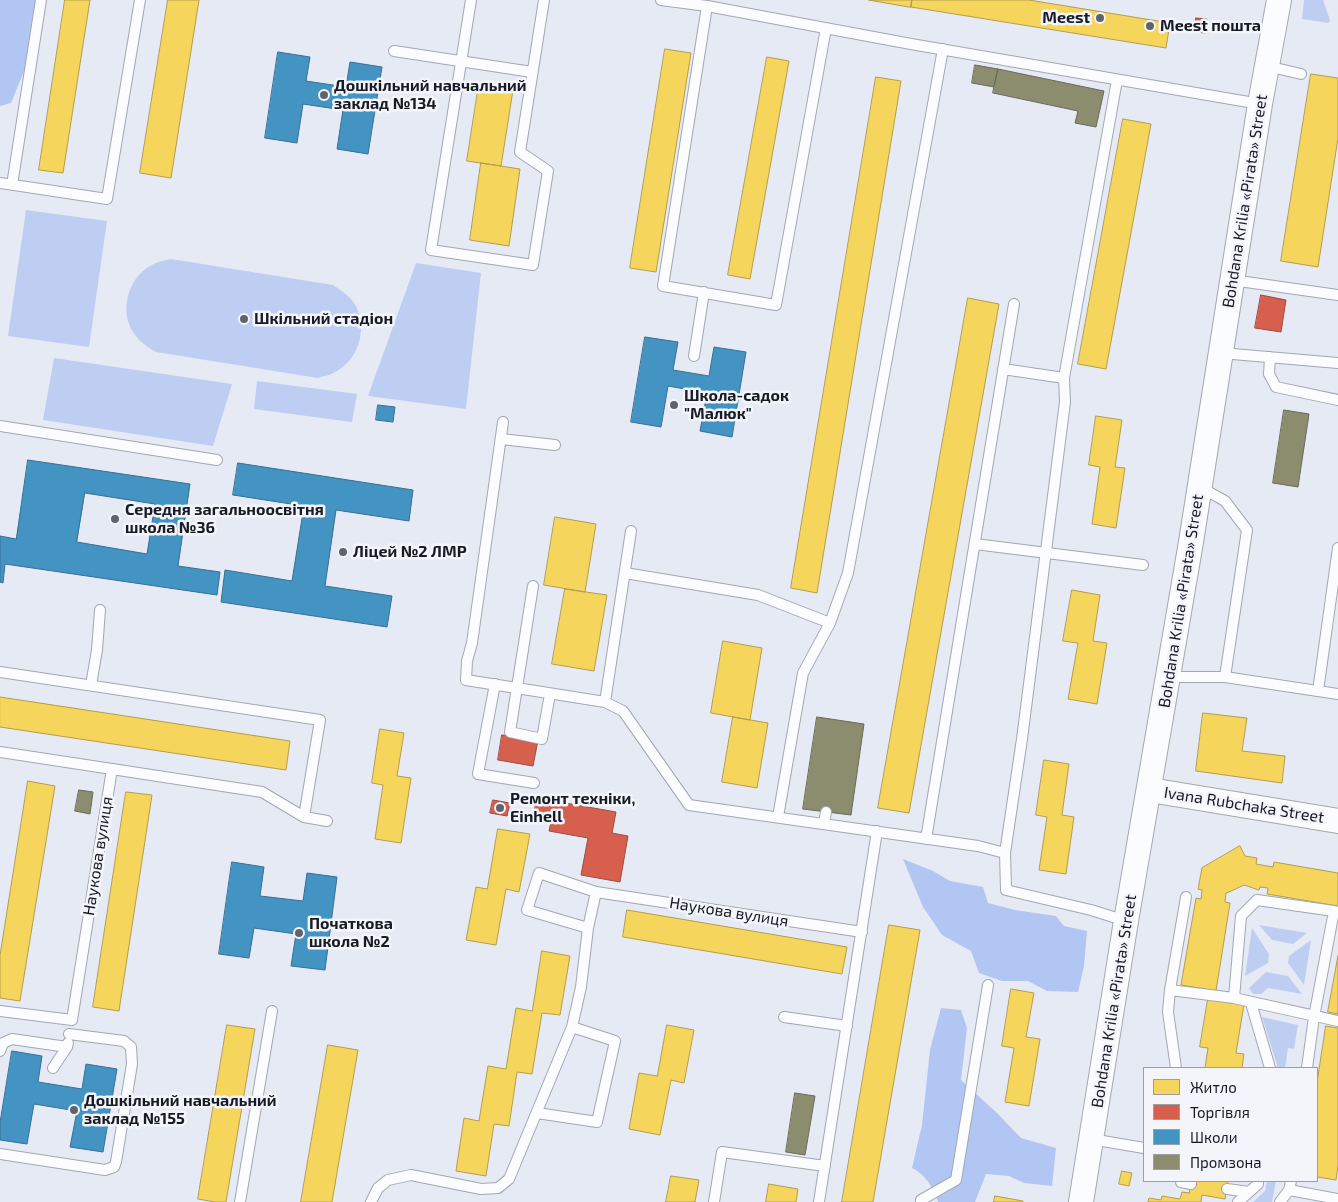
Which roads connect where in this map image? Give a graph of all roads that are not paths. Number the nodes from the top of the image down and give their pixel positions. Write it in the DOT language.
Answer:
graph roads {
  1 [pos="41,0"];
  2 [pos="140,0"];
  3 [pos="470,0"];
  4 [pos="544,0"];
  5 [pos="661,0"];
  6 [pos="1279,0"];
  7 [pos="707,6"];
  8 [pos="826,28"];
  9 [pos="943,49"];
  10 [pos="394,50"];
  11 [pos="461,61"];
  12 [pos="1267,66"];
  13 [pos="532,72"];
  14 [pos="1301,74"];
  15 [pos="1117,80"];
  16 [pos="1260,104"];
  17 [pos="0,183"];
  18 [pos="12,185"];
  19 [pos="1232,280"];
  20 [pos="704,292"];
  21 [pos="1338,295"];
  22 [pos="1014,304"];
  23 [pos="1221,353"];
  24 [pos="694,356"];
  25 [pos="1270,357"];
  26 [pos="1338,363"];
  27 [pos="1003,369"];
  28 [pos="1064,378"];
  29 [pos="1338,400"];
  30 [pos="503,422"];
  31 [pos="0,426"];
  32 [pos="500,439"];
  33 [pos="555,445"];
  34 [pos="217,460"];
  35 [pos="1199,486"];
  36 [pos="631,530"];
  37 [pos="975,544"];
  38 [pos="1338,548"];
  39 [pos="1046,552"];
  40 [pos="1144,565"];
  41 [pos="625,573"];
  42 [pos="533,586"];
  43 [pos="100,610"];
  44 [pos="830,623"];
  45 [pos="0,672"];
  46 [pos="1168,677"];
  47 [pos="1225,677"];
  48 [pos="495,684"];
  49 [pos="91,685"];
  50 [pos="516,688"];
  51 [pos="1318,692"];
  52 [pos="550,694"];
  53 [pos="1338,694"];
  54 [pos="605,702"];
  55 [pos="0,752"];
  56 [pos="112,770"];
  57 [pos="534,783"];
  58 [pos="1150,790"];
  59 [pos="826,812"];
  60 [pos="304,817"];
  61 [pos="778,817"];
  62 [pos="327,821"];
  63 [pos="1338,821"];
  64 [pos="824,823"];
  65 [pos="877,831"];
  66 [pos="926,839"];
  67 [pos="1005,853"];
  68 [pos="596,892"];
  69 [pos="1186,897"];
  70 [pos="1336,912"];
  71 [pos="1126,921"];
  72 [pos="588,928"];
  73 [pos="862,932"];
  74 [pos="988,984"];
  75 [pos="1170,990"];
  76 [pos="1234,998"];
  77 [pos="1251,1003"];
  78 [pos="0,1011"];
  79 [pos="272,1011"];
  80 [pos="1314,1016"];
  81 [pos="784,1017"];
  82 [pos="72,1020"];
  83 [pos="1338,1021"];
  84 [pos="847,1026"];
  85 [pos="572,1027"];
  86 [pos="69,1034"];
  87 [pos="67,1047"];
  88 [pos="0,1051"];
  89 [pos="1176,1067"];
  90 [pos="1270,1067"];
  91 [pos="1307,1067"];
  92 [pos="53,1068"];
  93 [pos="537,1113"];
  94 [pos="1091,1139"];
  95 [pos="1143,1148"];
  96 [pos="0,1154"];
  97 [pos="825,1166"];
  98 [pos="1258,1182"];
  99 [pos="1290,1185"];
  100 [pos="1227,1189"];
  101 [pos="1249,1192"];
  102 [pos="1338,1199"];
  103 [pos="240,1202"];
  104 [pos="371,1202"];
  105 [pos="714,1202"];
  106 [pos="819,1202"];
  107 [pos="921,1202"];
  108 [pos="1081,1202"];
  109 [pos="1238,1202"];
  110 [pos="1280,1202"];
  1 -- 18 [label="lane"];
  2 -- 18 [label="lane"];
  3 -- 11 [label="lane"];
  4 -- 13 [label="lane"];
  5 -- 7 [label="lane"];
  6 -- 12 [label="street, Bohdana Krilia «Pirata» Street"];
  7 -- 8 [label="lane"];
  7 -- 20 [label="lane"];
  8 -- 9 [label="lane"];
  8 -- 20 [label="lane"];
  9 -- 15 [label="lane"];
  9 -- 44 [label="lane"];
  10 -- 11 [label="lane"];
  11 -- 13 [label="lane"];
  11 -- 13 [label="lane"];
  12 -- 14 [label="lane"];
  12 -- 16 [label="street, Bohdana Krilia «Pirata» Street"];
  15 -- 16 [label="lane"];
  15 -- 28 [label="lane"];
  16 -- 19 [label="street, Bohdana Krilia «Pirata» Street"];
  17 -- 18 [label="lane"];
  19 -- 21 [label="lane"];
  19 -- 23 [label="street, Bohdana Krilia «Pirata» Street"];
  20 -- 24 [label="lane"];
  22 -- 27 [label="lane"];
  23 -- 25 [label="lane"];
  23 -- 35 [label="street, Bohdana Krilia «Pirata» Street"];
  25 -- 26 [label="lane"];
  25 -- 29 [label="lane"];
  27 -- 28 [label="lane"];
  27 -- 37 [label="lane"];
  28 -- 39 [label="lane"];
  30 -- 32 [label="lane"];
  31 -- 34 [label="lane"];
  32 -- 33 [label="lane"];
  32 -- 48 [label="lane"];
  35 -- 46 [label="street, Bohdana Krilia «Pirata» Street"];
  35 -- 47 [label="lane"];
  36 -- 41 [label="lane"];
  37 -- 39 [label="lane"];
  37 -- 66 [label="lane"];
  38 -- 51 [label="lane"];
  39 -- 40 [label="lane"];
  39 -- 67 [label="lane"];
  41 -- 44 [label="lane"];
  41 -- 54 [label="lane"];
  42 -- 50 [label="lane"];
  43 -- 49 [label="lane"];
  44 -- 61 [label="lane"];
  45 -- 49 [label="lane"];
  46 -- 47 [label="lane"];
  46 -- 58 [label="street, Bohdana Krilia «Pirata» Street"];
  47 -- 51 [label="lane"];
  48 -- 50 [label="lane"];
  48 -- 57 [label="lane"];
  49 -- 60 [label="lane"];
  50 -- 52 [label="lane"];
  50 -- 52 [label="lane"];
  51 -- 53 [label="lane"];
  52 -- 54 [label="lane"];
  54 -- 61 [label="lane"];
  55 -- 56 [label="lane"];
  56 -- 60 [label="lane"];
  56 -- 82 [label="lane, Наукова вулиця"];
  58 -- 63 [label="street, Ivana Rubchaka Street"];
  58 -- 71 [label="street, Bohdana Krilia «Pirata» Street"];
  59 -- 64 [label="lane"];
  60 -- 62 [label="lane"];
  61 -- 64 [label="lane"];
  64 -- 65 [label="lane"];
  65 -- 66 [label="lane"];
  65 -- 73 [label="lane"];
  66 -- 67 [label="lane"];
  67 -- 71 [label="lane"];
  68 -- 72 [label="lane"];
  68 -- 72 [label="lane, Наукова вулиця"];
  68 -- 73 [label="lane, Наукова вулиця"];
  69 -- 75 [label="lane"];
  70 -- 76 [label="lane"];
  70 -- 80 [label="lane"];
  71 -- 94 [label="street, Bohdana Krilia «Pirata» Street"];
  72 -- 85 [label="lane"];
  73 -- 84 [label="lane"];
  74 -- 107 [label="lane"];
  75 -- 76 [label="lane"];
  75 -- 89 [label="lane"];
  76 -- 77 [label="lane"];
  77 -- 80 [label="lane"];
  77 -- 90 [label="lane"];
  78 -- 82 [label="lane"];
  79 -- 103 [label="lane"];
  80 -- 83 [label="lane"];
  80 -- 91 [label="lane"];
  81 -- 84 [label="lane"];
  82 -- 86 [label="lane, Наукова вулиця"];
  84 -- 97 [label="lane"];
  85 -- 93 [label="lane"];
  85 -- 93 [label="lane"];
  86 -- 87 [label="lane, Наукова вулиця"];
  86 -- 96 [label="lane"];
  87 -- 88 [label="lane"];
  87 -- 92 [label="lane"];
  93 -- 104 [label="lane"];
  94 -- 95 [label="lane"];
  94 -- 108 [label="street, Bohdana Krilia «Pirata» Street"];
  97 -- 105 [label="lane"];
  97 -- 106 [label="lane"];
  98 -- 101 [label="lane"];
  99 -- 102 [label="lane"];
  99 -- 110 [label="lane"];
  100 -- 101 [label="lane"];
  101 -- 109 [label="lane"];
}
